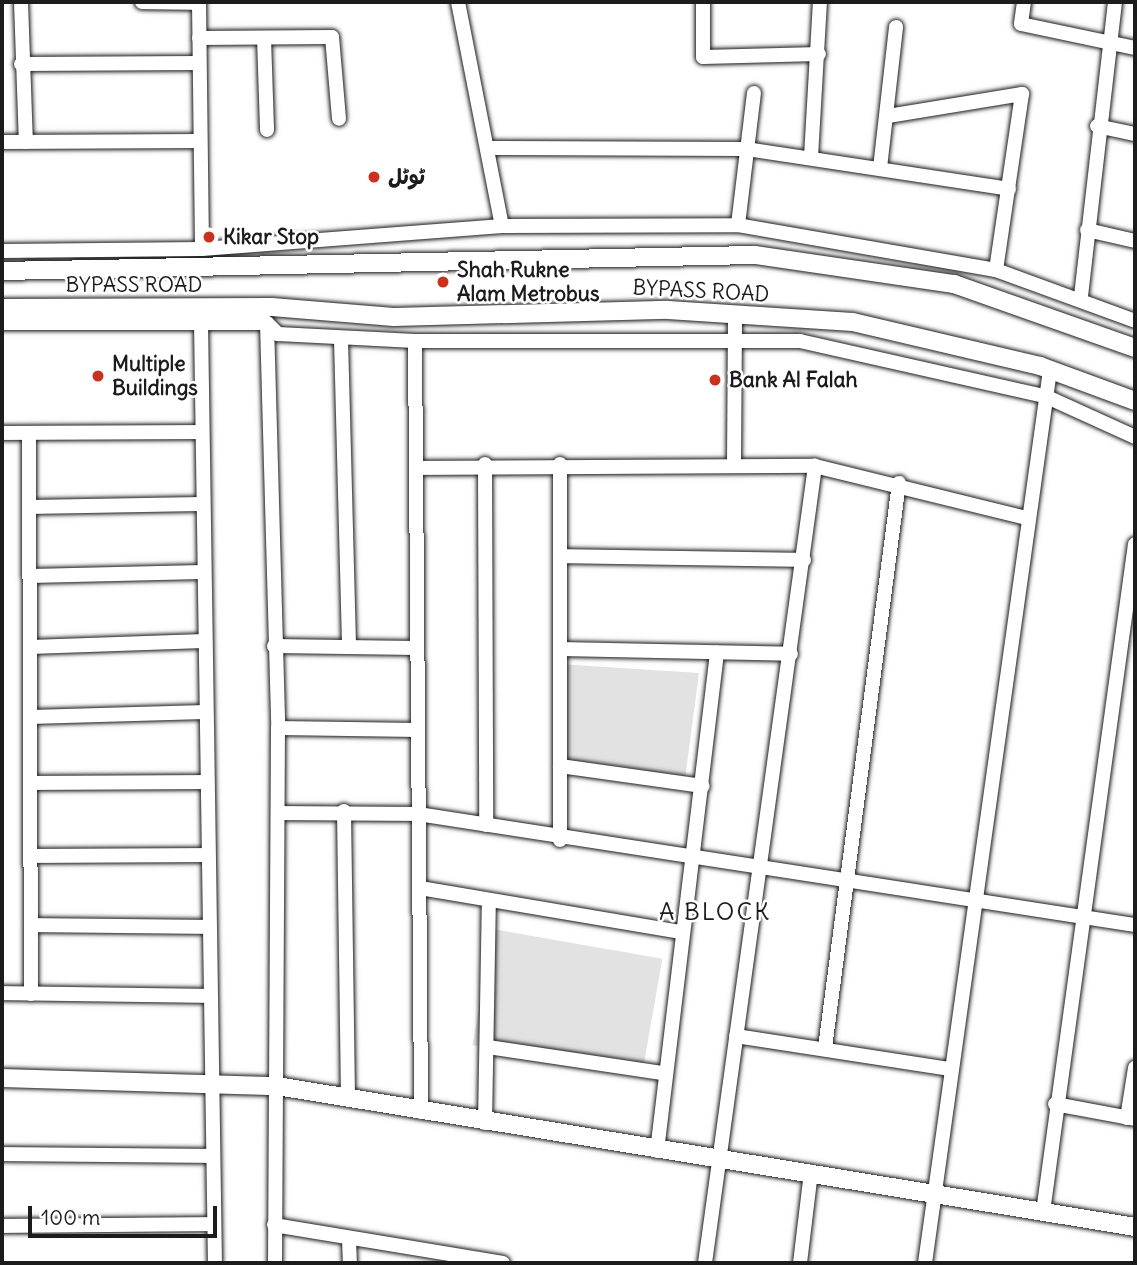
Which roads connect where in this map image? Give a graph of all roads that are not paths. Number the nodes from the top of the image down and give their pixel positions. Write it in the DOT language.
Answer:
graph roads {
  1 [pos="21,2"];
  2 [pos="142,2"];
  3 [pos="199,2"];
  4 [pos="458,2"];
  5 [pos="704,2"];
  6 [pos="820,2"];
  7 [pos="1024,2"];
  8 [pos="1115,2"];
  9 [pos="896,27"];
  10 [pos="199,38"];
  11 [pos="264,38"];
  12 [pos="1109,42"];
  13 [pos="1135,48"];
  14 [pos="819,54"];
  15 [pos="199,63"];
  16 [pos="21,65"];
  17 [pos="754,93"];
  18 [pos="888,116"];
  19 [pos="339,119"];
  20 [pos="1097,127"];
  21 [pos="267,130"];
  22 [pos="1135,134"];
  23 [pos="200,141"];
  24 [pos="2,142"];
  25 [pos="26,142"];
  26 [pos="487,148"];
  27 [pos="746,149"];
  28 [pos="811,157"];
  29 [pos="880,168"];
  30 [pos="1009,189"];
  31 [pos="738,225"];
  32 [pos="502,226"];
  33 [pos="1087,230"];
  34 [pos="1135,241"];
  35 [pos="202,249"];
  36 [pos="2,251"];
  37 [pos="996,270"];
  38 [pos="2,271"];
  39 [pos="1081,296"];
  40 [pos="2,308"];
  41 [pos="735,314"];
  42 [pos="1135,321"];
  43 [pos="201,322"];
  44 [pos="2,323"];
  45 [pos="267,323"];
  46 [pos="341,339"];
  47 [pos="735,339"];
  48 [pos="415,341"];
  49 [pos="1135,348"];
  50 [pos="1050,370"];
  51 [pos="1045,396"];
  52 [pos="1135,401"];
  53 [pos="200,432"];
  54 [pos="2,433"];
  55 [pos="29,433"];
  56 [pos="1135,437"];
  57 [pos="485,464"];
  58 [pos="560,464"];
  59 [pos="734,464"];
  60 [pos="815,466"];
  61 [pos="416,468"];
  62 [pos="899,483"];
  63 [pos="201,504"];
  64 [pos="29,507"];
  65 [pos="1026,518"];
  66 [pos="1135,544"];
  67 [pos="560,556"];
  68 [pos="804,560"];
  69 [pos="202,572"];
  70 [pos="30,576"];
  71 [pos="204,641"];
  72 [pos="274,646"];
  73 [pos="30,647"];
  74 [pos="348,647"];
  75 [pos="416,648"];
  76 [pos="560,649"];
  77 [pos="717,653"];
  78 [pos="791,654"];
  79 [pos="205,712"];
  80 [pos="30,717"];
  81 [pos="278,728"];
  82 [pos="418,730"];
  83 [pos="560,766"];
  84 [pos="206,782"];
  85 [pos="30,783"];
  86 [pos="703,786"];
  87 [pos="344,811"];
  88 [pos="279,813"];
  89 [pos="418,814"];
  90 [pos="486,825"];
  91 [pos="560,840"];
  92 [pos="208,855"];
  93 [pos="31,856"];
  94 [pos="691,860"];
  95 [pos="761,865"];
  96 [pos="851,880"];
  97 [pos="420,888"];
  98 [pos="971,901"];
  99 [pos="489,902"];
  100 [pos="1082,917"];
  101 [pos="31,925"];
  102 [pos="1135,925"];
  103 [pos="209,927"];
  104 [pos="681,932"];
  105 [pos="2,993"];
  106 [pos="31,994"];
  107 [pos="208,996"];
  108 [pos="736,1036"];
  109 [pos="488,1047"];
  110 [pos="825,1048"];
  111 [pos="1135,1068"];
  112 [pos="950,1069"];
  113 [pos="662,1073"];
  114 [pos="2,1078"];
  115 [pos="211,1079"];
  116 [pos="277,1086"];
  117 [pos="348,1099"];
  118 [pos="1055,1104"];
  119 [pos="421,1112"];
  120 [pos="1131,1119"];
  121 [pos="485,1123"];
  122 [pos="657,1151"];
  123 [pos="2,1154"];
  124 [pos="214,1156"];
  125 [pos="719,1158"];
  126 [pos="811,1172"];
  127 [pos="933,1198"];
  128 [pos="1043,1212"];
  129 [pos="214,1224"];
  130 [pos="274,1225"];
  131 [pos="2,1226"];
  132 [pos="1135,1227"];
  133 [pos="349,1238"];
  134 [pos="433,1257"];
  135 [pos="215,1263"];
  136 [pos="275,1263"];
  137 [pos="350,1263"];
  138 [pos="503,1263"];
  139 [pos="705,1263"];
  140 [pos="800,1263"];
  141 [pos="925,1263"];
  1 -- 16 [label="street"];
  2 -- 3 [label="street"];
  3 -- 10 [label="street"];
  4 -- 26 [label="street"];
  5 -- 14 [label="street"];
  6 -- 14 [label="street"];
  7 -- 12 [label="street"];
  8 -- 12 [label="street"];
  9 -- 18 [label="street"];
  10 -- 11 [label="street"];
  10 -- 15 [label="street"];
  11 -- 19 [label="street"];
  11 -- 21 [label="street"];
  12 -- 13 [label="street"];
  12 -- 20 [label="street"];
  14 -- 28 [label="street"];
  15 -- 16 [label="street"];
  15 -- 23 [label="street"];
  16 -- 25 [label="street"];
  17 -- 27 [label="street"];
  18 -- 29 [label="street"];
  18 -- 30 [label="street"];
  20 -- 22 [label="street"];
  20 -- 33 [label="street"];
  23 -- 25 [label="street"];
  23 -- 35 [label="street"];
  24 -- 25 [label="street"];
  26 -- 27 [label="street"];
  26 -- 32 [label="street"];
  27 -- 28 [label="street"];
  27 -- 31 [label="street"];
  28 -- 29 [label="street"];
  29 -- 30 [label="street"];
  30 -- 37 [label="street"];
  31 -- 32 [label="street"];
  31 -- 37 [label="street"];
  32 -- 35 [label="street"];
  33 -- 34 [label="street"];
  33 -- 39 [label="street"];
  35 -- 36 [label="street"];
  37 -- 39 [label="street"];
  38 -- 49 [label="main road"];
  39 -- 42 [label="street"];
  40 -- 41 [label="main road, BYPASS ROAD"];
  41 -- 47 [label="street"];
  41 -- 50 [label="main road, BYPASS ROAD"];
  43 -- 44 [label="street"];
  43 -- 45 [label="street"];
  43 -- 53 [label="street"];
  45 -- 46 [label="street"];
  45 -- 72 [label="street"];
  46 -- 48 [label="street"];
  46 -- 74 [label="street"];
  47 -- 48 [label="street"];
  47 -- 51 [label="street"];
  47 -- 59 [label="street"];
  48 -- 61 [label="street"];
  50 -- 51 [label="street"];
  50 -- 52 [label="main road, BYPASS ROAD"];
  51 -- 56 [label="street"];
  51 -- 65 [label="street"];
  53 -- 55 [label="street"];
  53 -- 63 [label="street"];
  54 -- 55 [label="street"];
  55 -- 64 [label="street"];
  57 -- 58 [label="street"];
  57 -- 61 [label="street"];
  57 -- 90 [label="street"];
  58 -- 59 [label="street"];
  58 -- 67 [label="street"];
  59 -- 60 [label="street"];
  60 -- 62 [label="street"];
  60 -- 68 [label="street"];
  61 -- 75 [label="street"];
  62 -- 65 [label="street"];
  62 -- 96 [label="street"];
  63 -- 64 [label="street"];
  63 -- 69 [label="street"];
  64 -- 70 [label="street"];
  65 -- 98 [label="street"];
  66 -- 100 [label="street"];
  67 -- 68 [label="street"];
  67 -- 76 [label="street"];
  68 -- 78 [label="street"];
  69 -- 70 [label="street"];
  69 -- 71 [label="street"];
  70 -- 73 [label="street"];
  71 -- 73 [label="street"];
  71 -- 79 [label="street"];
  72 -- 74 [label="street"];
  72 -- 81 [label="street"];
  73 -- 80 [label="street"];
  74 -- 75 [label="street"];
  75 -- 82 [label="street"];
  76 -- 77 [label="street"];
  76 -- 83 [label="street"];
  77 -- 78 [label="street"];
  77 -- 86 [label="street"];
  78 -- 95 [label="street"];
  79 -- 80 [label="street"];
  79 -- 84 [label="street"];
  80 -- 85 [label="street"];
  81 -- 82 [label="street"];
  81 -- 88 [label="street"];
  82 -- 89 [label="street"];
  83 -- 86 [label="street"];
  83 -- 91 [label="street"];
  84 -- 85 [label="street"];
  84 -- 92 [label="street"];
  85 -- 93 [label="street"];
  86 -- 94 [label="street"];
  87 -- 88 [label="street"];
  87 -- 89 [label="street"];
  87 -- 117 [label="street"];
  88 -- 116 [label="street"];
  89 -- 90 [label="street"];
  89 -- 97 [label="street"];
  90 -- 91 [label="street"];
  91 -- 94 [label="street"];
  92 -- 93 [label="street"];
  92 -- 103 [label="street"];
  93 -- 101 [label="street"];
  94 -- 95 [label="street"];
  94 -- 104 [label="street"];
  95 -- 96 [label="street"];
  95 -- 108 [label="street"];
  96 -- 98 [label="street"];
  96 -- 110 [label="street"];
  97 -- 99 [label="street"];
  97 -- 119 [label="street"];
  98 -- 100 [label="street"];
  98 -- 112 [label="street"];
  99 -- 104 [label="street"];
  99 -- 109 [label="street"];
  100 -- 102 [label="street"];
  100 -- 118 [label="street"];
  101 -- 103 [label="street"];
  101 -- 106 [label="street"];
  103 -- 107 [label="street"];
  104 -- 113 [label="street"];
  105 -- 106 [label="street"];
  106 -- 107 [label="street"];
  107 -- 115 [label="street"];
  108 -- 110 [label="street"];
  108 -- 125 [label="street"];
  109 -- 113 [label="street"];
  109 -- 121 [label="street"];
  110 -- 112 [label="street"];
  111 -- 120 [label="street"];
  112 -- 127 [label="street"];
  113 -- 122 [label="street"];
  114 -- 115 [label="main road"];
  115 -- 116 [label="main road"];
  115 -- 124 [label="street"];
  116 -- 117 [label="main road"];
  116 -- 130 [label="street"];
  117 -- 119 [label="main road"];
  118 -- 120 [label="street"];
  118 -- 128 [label="street"];
  119 -- 121 [label="main road"];
  121 -- 122 [label="main road"];
  122 -- 125 [label="main road"];
  123 -- 124 [label="street"];
  124 -- 129 [label="street"];
  125 -- 126 [label="main road"];
  125 -- 139 [label="street"];
  126 -- 127 [label="main road"];
  126 -- 140 [label="street"];
  127 -- 128 [label="main road"];
  127 -- 141 [label="street"];
  128 -- 132 [label="main road"];
  129 -- 131 [label="street"];
  129 -- 135 [label="street"];
  130 -- 133 [label="street"];
  130 -- 136 [label="street"];
  133 -- 134 [label="street"];
  133 -- 137 [label="street"];
  134 -- 138 [label="street"];
}
